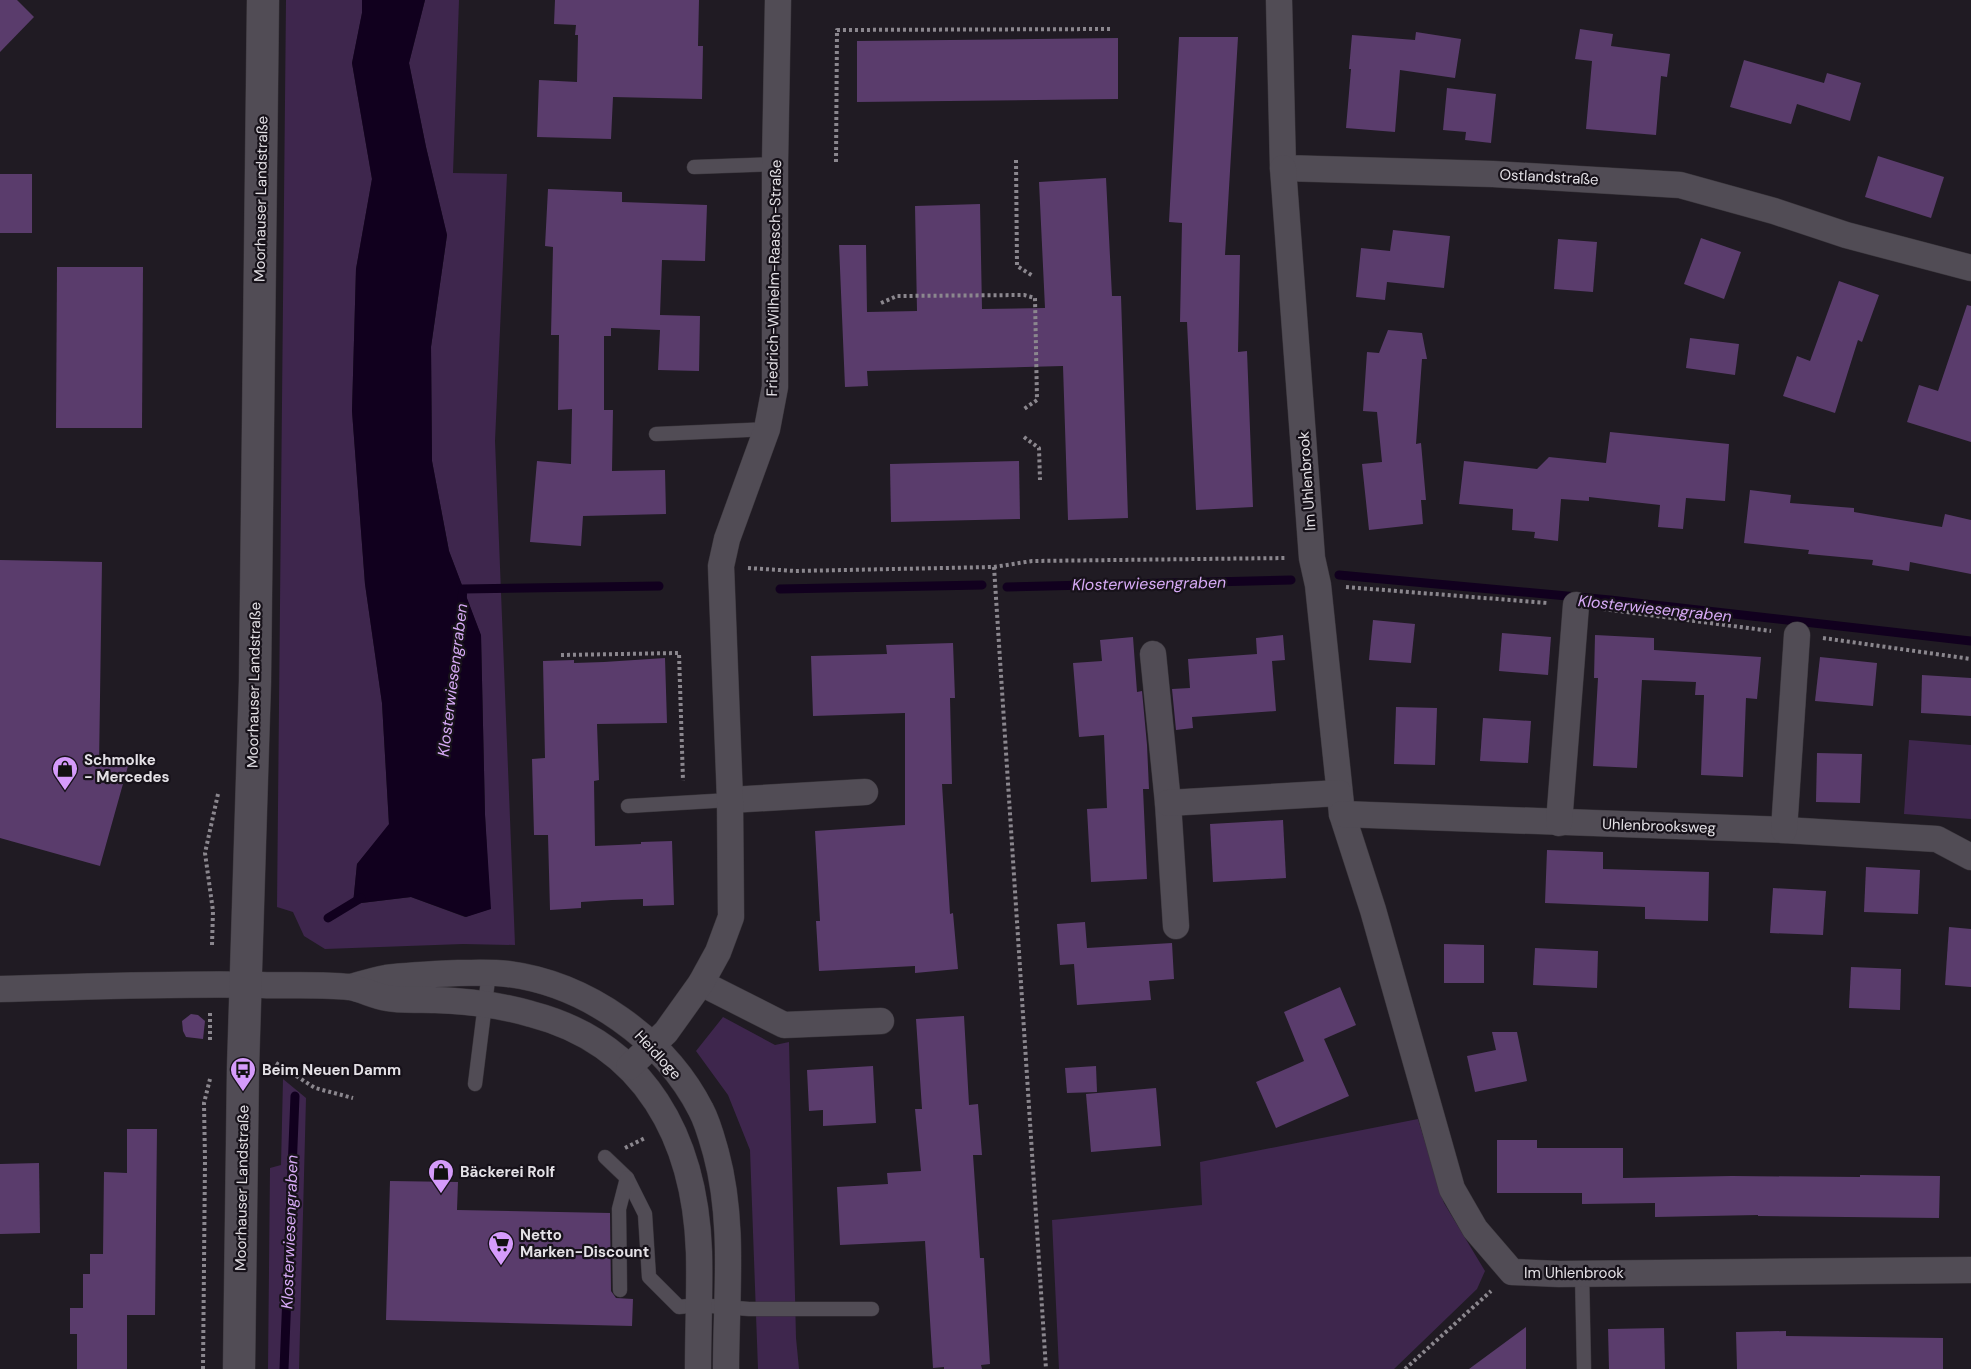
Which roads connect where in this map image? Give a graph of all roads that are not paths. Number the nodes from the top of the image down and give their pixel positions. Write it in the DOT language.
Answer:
graph roads {
  1 [pos="263,0"];
  2 [pos="778,0"];
  3 [pos="1279,0"];
  4 [pos="775,164"];
  5 [pos="694,167"];
  6 [pos="1283,168"];
  7 [pos="1971,268"];
  8 [pos="767,429"];
  9 [pos="656,434"];
  10 [pos="1576,605"];
  11 [pos="1797,635"];
  12 [pos="1153,654"];
  13 [pos="865,792"];
  14 [pos="730,800"];
  15 [pos="1168,803"];
  16 [pos="1340,804"];
  17 [pos="628,806"];
  18 [pos="1559,823"];
  19 [pos="1784,830"];
  20 [pos="1971,857"];
  21 [pos="1176,926"];
  22 [pos="489,972"];
  23 [pos="701,983"];
  24 [pos="246,985"];
  25 [pos="351,987"];
  26 [pos="0,989"];
  27 [pos="485,1005"];
  28 [pos="881,1021"];
  29 [pos="652,1045"];
  30 [pos="629,1067"];
  31 [pos="475,1084"];
  32 [pos="605,1157"];
  33 [pos="627,1178"];
  34 [pos="1971,1270"];
  35 [pos="1582,1273"];
  36 [pos="620,1290"];
  37 [pos="698,1305"];
  38 [pos="727,1308"];
  39 [pos="872,1309"];
  40 [pos="239,1369"];
  41 [pos="698,1369"];
  42 [pos="726,1369"];
  43 [pos="1584,1369"];
  1 -- 24 [label="street, Moorhauser Landstraße"];
  2 -- 4 [label="street, Friedrich-Wilhelm-Raasch-Straße"];
  3 -- 6 [label="street"];
  4 -- 5 [label="lane"];
  4 -- 8 [label="street, Friedrich-Wilhelm-Raasch-Straße"];
  6 -- 7 [label="street, Ostlandstraße"];
  6 -- 16 [label="street, Im Uhlenbrook"];
  8 -- 9 [label="lane"];
  8 -- 14 [label="street, Friedrich-Wilhelm-Raasch-Straße"];
  10 -- 18 [label="street"];
  11 -- 19 [label="street"];
  12 -- 15 [label="street"];
  13 -- 14 [label="street"];
  14 -- 17 [label="lane"];
  14 -- 23 [label="street, Friedrich-Wilhelm-Raasch-Straße"];
  15 -- 16 [label="street"];
  15 -- 21 [label="street"];
  16 -- 18 [label="street, Uhlenbrooksweg"];
  16 -- 35 [label="street, Im Uhlenbrook"];
  18 -- 19 [label="street, Uhlenbrooksweg"];
  19 -- 20 [label="street, Uhlenbrooksweg"];
  22 -- 25 [label="street, Heidloge"];
  22 -- 27 [label="lane"];
  22 -- 29 [label="street, Heidloge"];
  23 -- 28 [label="street"];
  23 -- 29 [label="street, Friedrich-Wilhelm-Raasch-Straße"];
  24 -- 25 [label="street, Heidloge"];
  24 -- 26 [label="street"];
  24 -- 40 [label="street, Moorhauser Landstraße"];
  25 -- 27 [label="street, Heidloge"];
  27 -- 30 [label="street, Heidloge"];
  27 -- 31 [label="lane"];
  29 -- 30 [label="street, Friedrich-Wilhelm-Raasch-Straße"];
  29 -- 38 [label="street, Heidloge"];
  30 -- 37 [label="street, Heidloge"];
  32 -- 33 [label="lane"];
  33 -- 36 [label="lane"];
  33 -- 37 [label="lane"];
  34 -- 35 [label="street, Im Uhlenbrook"];
  35 -- 43 [label="lane"];
  37 -- 38 [label="lane"];
  37 -- 41 [label="street, Heidloge"];
  38 -- 39 [label="lane"];
  38 -- 42 [label="street, Heidloge"];
}
